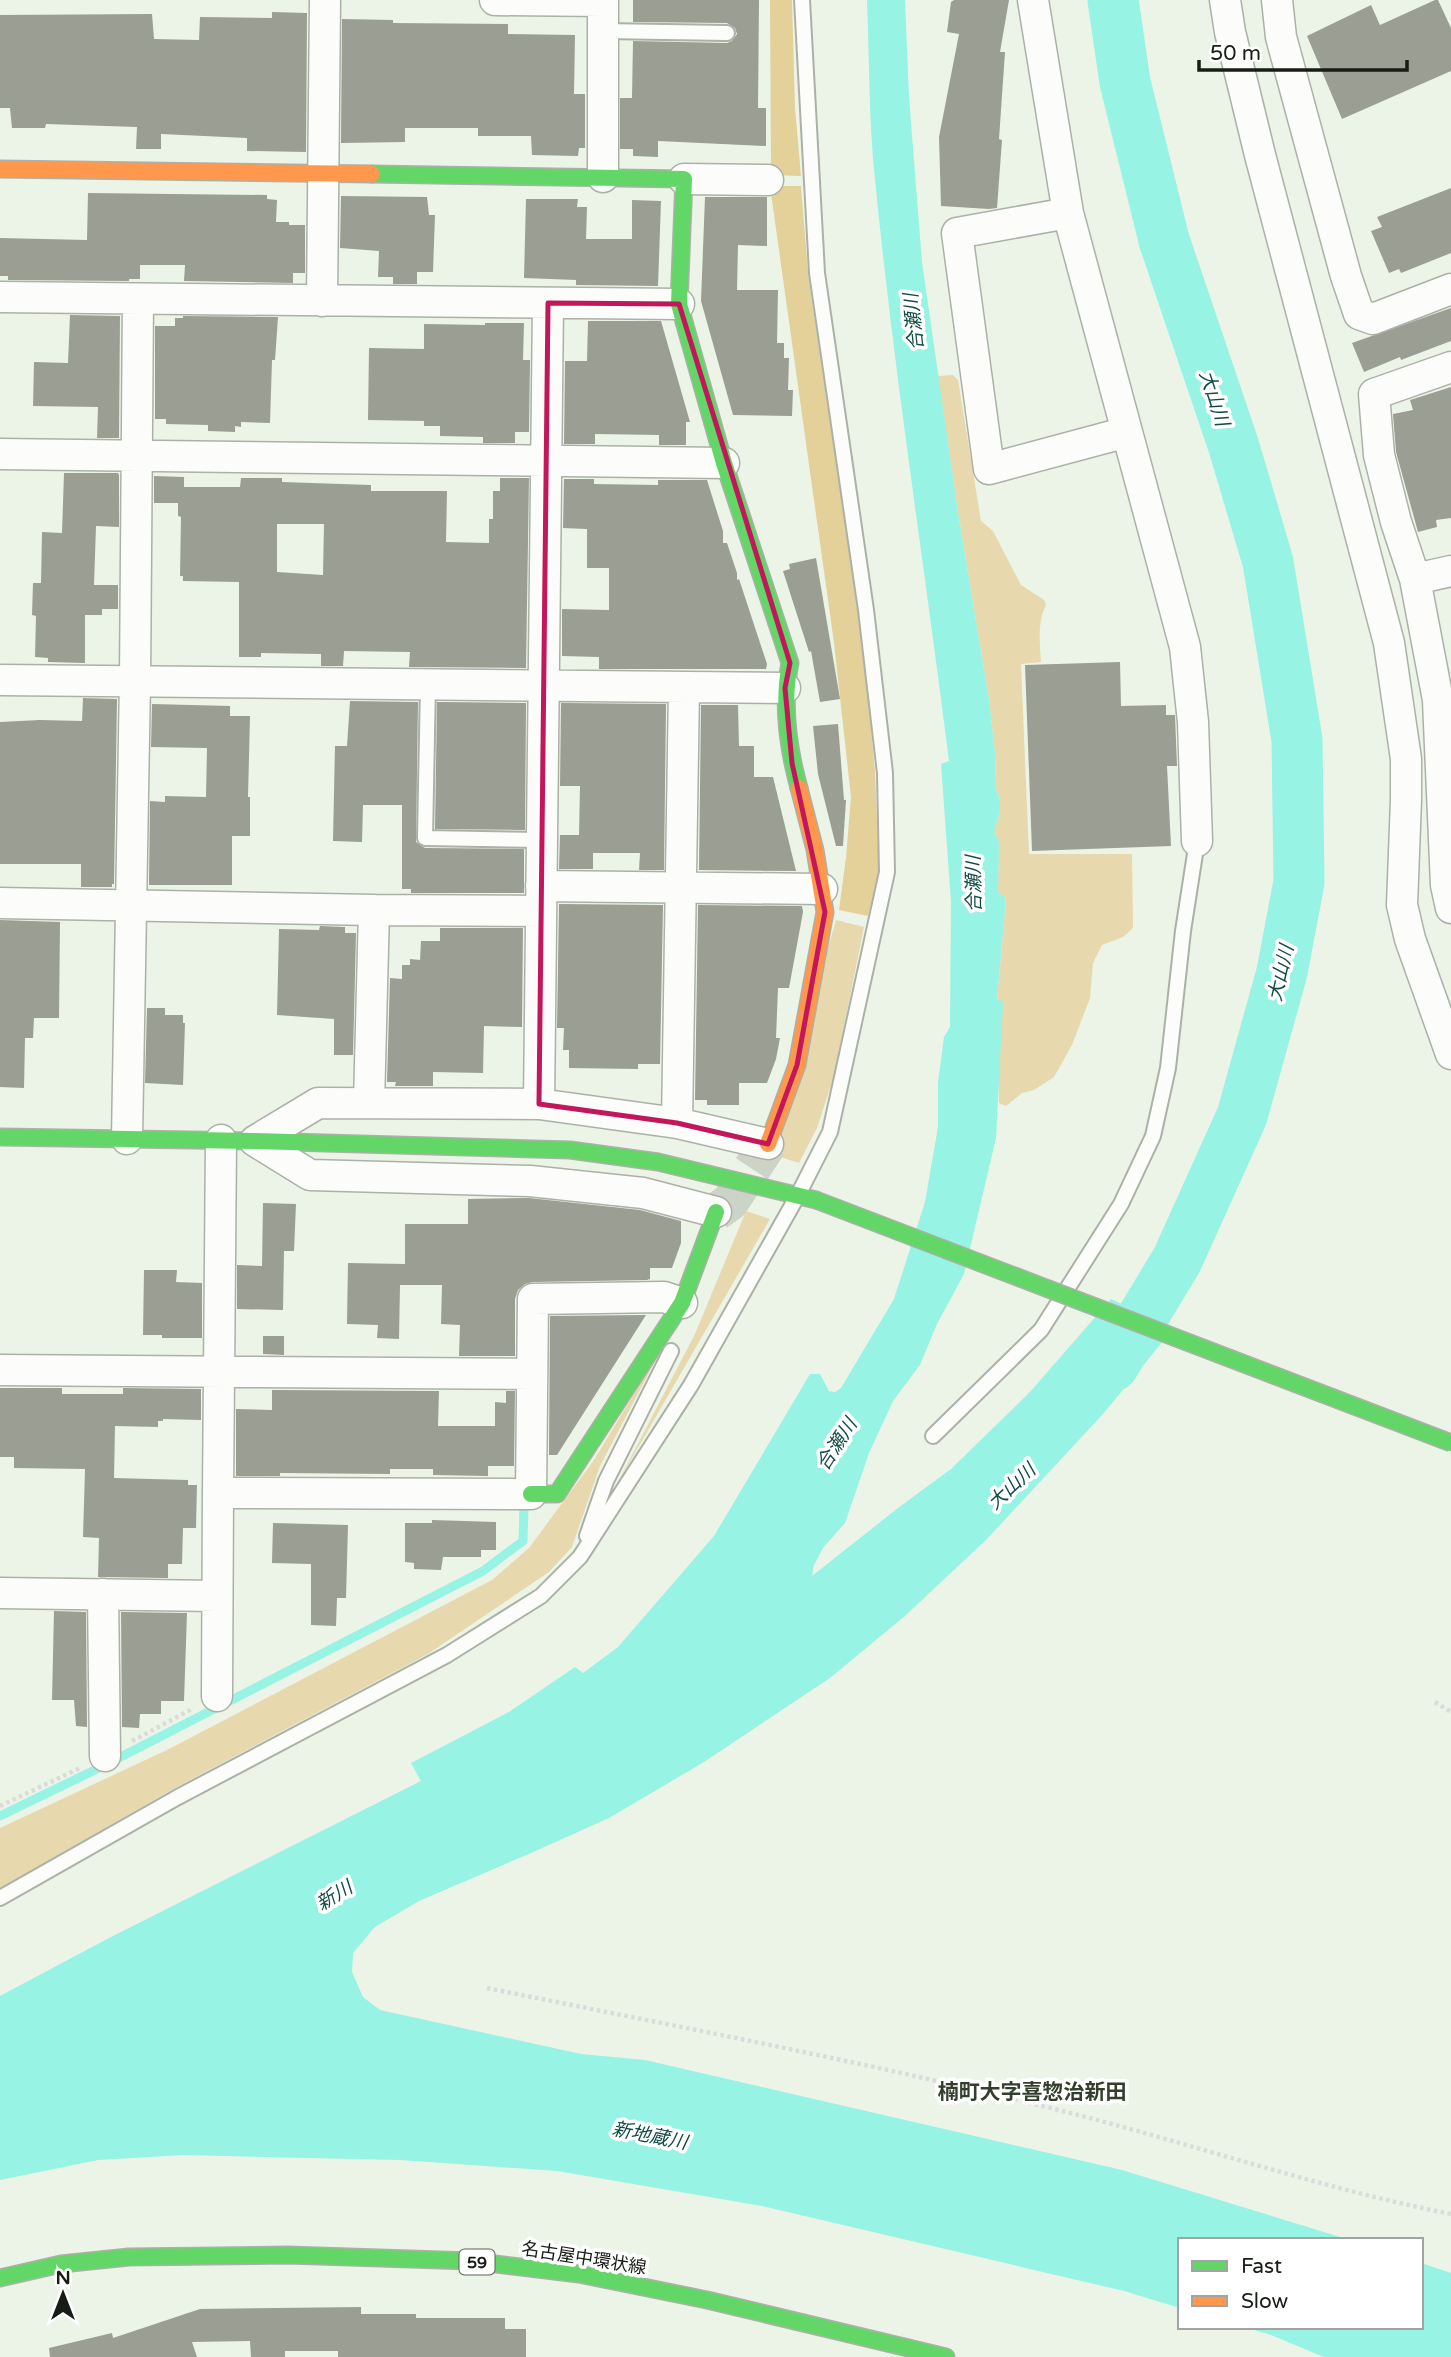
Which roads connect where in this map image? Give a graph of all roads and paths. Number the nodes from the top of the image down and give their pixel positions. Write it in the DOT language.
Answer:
graph roads {
  1 [pos="325,0"];
  2 [pos="495,0"];
  3 [pos="802,0"];
  4 [pos="1033,0"];
  5 [pos="1225,0"];
  6 [pos="1277,0"];
  7 [pos="603,1"];
  8 [pos="603,31"];
  9 [pos="727,33"];
  10 [pos="0,169"];
  11 [pos="323,173"];
  12 [pos="603,177"];
  13 [pos="684,179"];
  14 [pos="768,180"];
  15 [pos="1068,213"];
  16 [pos="1451,289"];
  17 [pos="0,297"];
  18 [pos="138,299"];
  19 [pos="321,301"];
  20 [pos="548,303"];
  21 [pos="679,304"];
  22 [pos="1451,367"];
  23 [pos="1127,432"];
  24 [pos="0,454"];
  25 [pos="137,456"];
  26 [pos="547,461"];
  27 [pos="724,463"];
  28 [pos="1451,571"];
  29 [pos="1415,579"];
  30 [pos="0,680"];
  31 [pos="135,680"];
  32 [pos="428,684"];
  33 [pos="543,686"];
  34 [pos="684,688"];
  35 [pos="785,688"];
  36 [pos="1446,765"];
  37 [pos="542,840"];
  38 [pos="1197,841"];
  39 [pos="680,887"];
  40 [pos="822,888"];
  41 [pos="541,898"];
  42 [pos="0,903"];
  43 [pos="131,904"];
  44 [pos="1451,908"];
  45 [pos="374,910"];
  46 [pos="1451,1054"];
  47 [pos="369,1103"];
  48 [pos="539,1104"];
  49 [pos="677,1123"];
  50 [pos="0,1137"];
  51 [pos="127,1139"];
  52 [pos="220,1140"];
  53 [pos="255,1141"];
  54 [pos="768,1144"];
  55 [pos="798,1195"];
  56 [pos="716,1212"];
  57 [pos="675,1314"];
  58 [pos="0,1370"];
  59 [pos="218,1371"];
  60 [pos="531,1374"];
  61 [pos="933,1436"];
  62 [pos="1451,1443"];
  63 [pos="218,1493"];
  64 [pos="531,1494"];
  65 [pos="580,1557"];
  66 [pos="0,1593"];
  67 [pos="103,1594"];
  68 [pos="217,1596"];
  69 [pos="218,1696"];
  70 [pos="1435,1702"];
  71 [pos="1451,1712"];
  72 [pos="105,1756"];
  73 [pos="0,1898"];
  74 [pos="487,1988"];
  75 [pos="1451,2214"];
  76 [pos="0,2278"];
  77 [pos="946,2357"];
  1 -- 11 [label="street"];
  2 -- 7 [label="street"];
  3 -- 55 [label="lane"];
  4 -- 15 [label="street"];
  5 -- 46 [label="street"];
  6 -- 16 [label="street"];
  7 -- 8 [label="street"];
  8 -- 9 [label="lane"];
  8 -- 12 [label="street"];
  10 -- 11 [label="street"];
  11 -- 12 [label="street"];
  11 -- 19 [label="street"];
  12 -- 13 [label="street"];
  13 -- 14 [label="street"];
  13 -- 21 [label="street"];
  15 -- 23 [label="street"];
  15 -- 23 [label="street"];
  17 -- 18 [label="street"];
  18 -- 19 [label="street"];
  18 -- 25 [label="street"];
  19 -- 20 [label="street"];
  20 -- 21 [label="street"];
  20 -- 26 [label="street"];
  21 -- 27 [label="street"];
  22 -- 29 [label="street"];
  23 -- 38 [label="street"];
  24 -- 25 [label="street"];
  25 -- 26 [label="street"];
  25 -- 31 [label="street"];
  26 -- 27 [label="street"];
  26 -- 33 [label="street"];
  27 -- 35 [label="street"];
  28 -- 29 [label="street"];
  29 -- 36 [label="street"];
  30 -- 31 [label="street"];
  31 -- 32 [label="street"];
  31 -- 43 [label="street"];
  32 -- 33 [label="street"];
  32 -- 37 [label="lane"];
  33 -- 34 [label="street"];
  33 -- 37 [label="street"];
  34 -- 35 [label="street"];
  34 -- 39 [label="street"];
  35 -- 40 [label="street"];
  36 -- 44 [label="street"];
  37 -- 41 [label="street"];
  38 -- 61 [label="lane"];
  39 -- 40 [label="street"];
  39 -- 41 [label="street"];
  39 -- 49 [label="street"];
  40 -- 54 [label="street"];
  41 -- 45 [label="street"];
  41 -- 48 [label="street"];
  42 -- 43 [label="street"];
  43 -- 45 [label="street"];
  43 -- 51 [label="street"];
  45 -- 47 [label="street"];
  47 -- 48 [label="street"];
  47 -- 53 [label="street"];
  48 -- 49 [label="street"];
  49 -- 54 [label="street"];
  50 -- 51 [label="street"];
  51 -- 52 [label="street"];
  52 -- 53 [label="street"];
  52 -- 59 [label="street"];
  53 -- 55 [label="street"];
  53 -- 56 [label="street"];
  55 -- 62 [label="street, bridge"];
  55 -- 65 [label="lane"];
  56 -- 57 [label="street"];
  57 -- 60 [label="street"];
  57 -- 64 [label="street"];
  57 -- 65 [label="lane"];
  58 -- 59 [label="street"];
  59 -- 60 [label="street"];
  59 -- 63 [label="street"];
  60 -- 64 [label="street"];
  63 -- 64 [label="street"];
  63 -- 68 [label="street"];
  65 -- 73 [label="lane"];
  66 -- 67 [label="street"];
  67 -- 68 [label="street"];
  67 -- 72 [label="street"];
  68 -- 69 [label="street"];
  70 -- 71 [label="path"];
  74 -- 75 [label="path"];
  76 -- 77 [label="street, 名古屋中環状線 / 59"];
}
